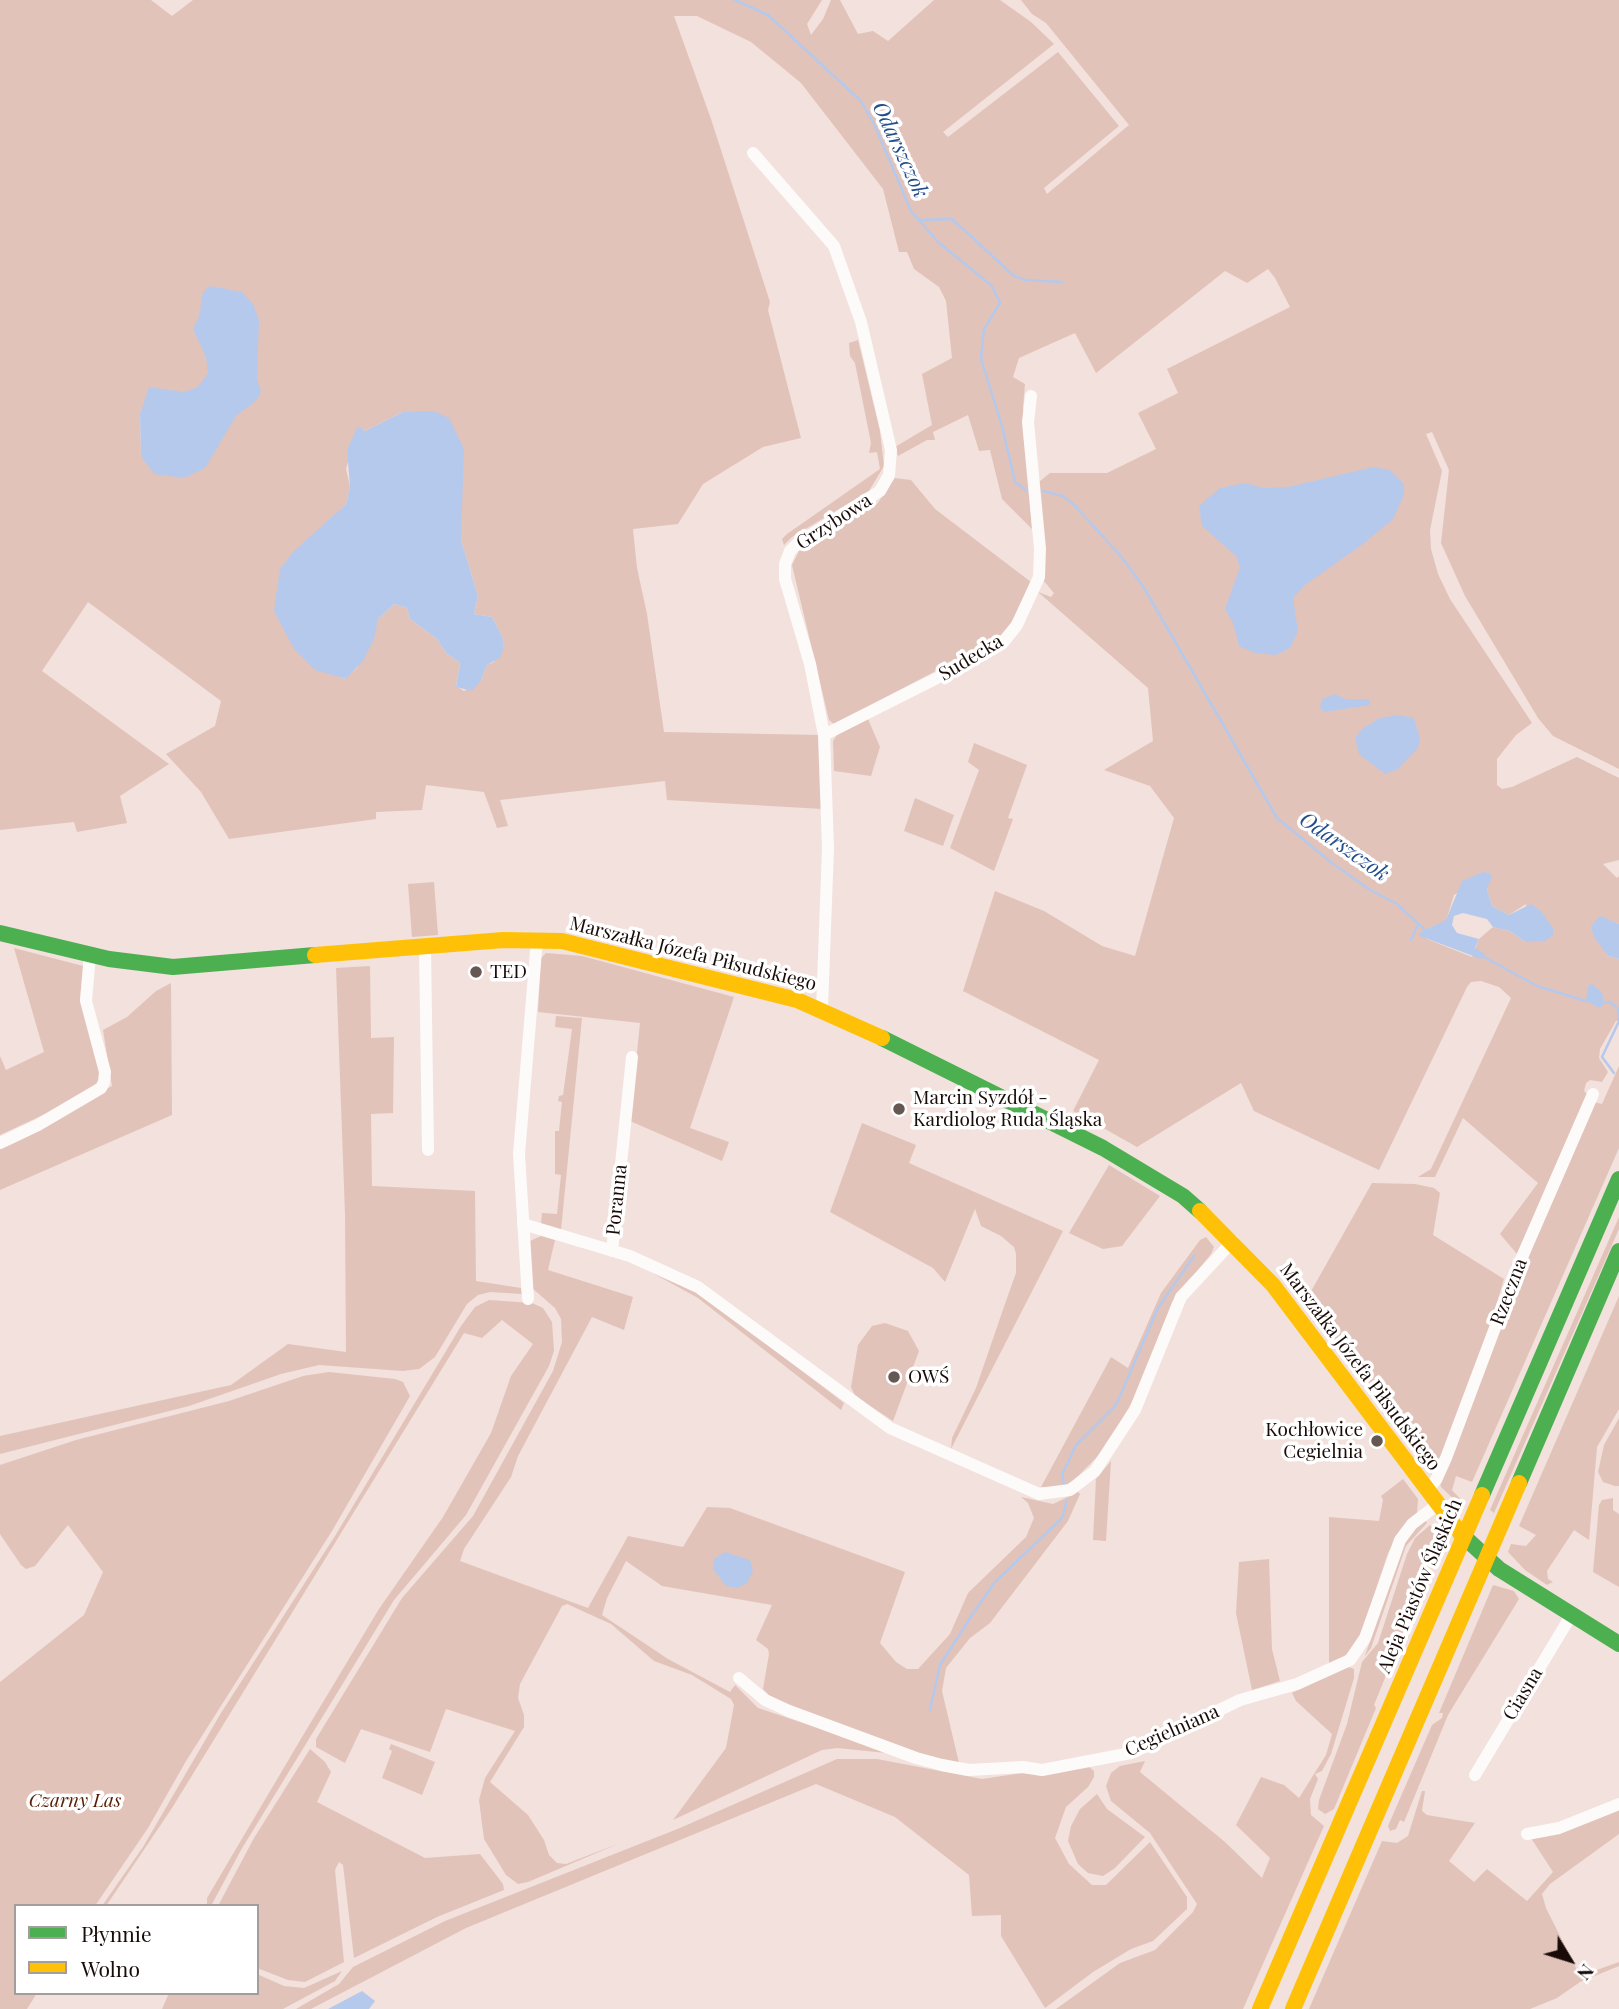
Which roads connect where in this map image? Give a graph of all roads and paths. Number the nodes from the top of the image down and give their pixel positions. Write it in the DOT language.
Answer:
graph roads {
  1 [pos="753,153"];
  2 [pos="1031,396"];
  3 [pos="824,735"];
  4 [pos="0,933"];
  5 [pos="537,939"];
  6 [pos="425,947"];
  7 [pos="90,955"];
  8 [pos="822,1009"];
  9 [pos="632,1057"];
  10 [pos="1593,1094"];
  11 [pos="0,1143"];
  12 [pos="428,1150"];
  13 [pos="1619,1180"];
  14 [pos="523,1224"];
  15 [pos="1233,1241"];
  16 [pos="612,1251"];
  17 [pos="1619,1251"];
  18 [pos="528,1299"];
  19 [pos="1427,1490"];
  20 [pos="1437,1505"];
  21 [pos="1572,1614"];
  22 [pos="1619,1644"];
  23 [pos="739,1678"];
  24 [pos="1475,1775"];
  25 [pos="1619,1804"];
  26 [pos="1527,1834"];
  27 [pos="1260,2009"];
  28 [pos="1293,2009"];
  1 -- 3 [label="street, Grzybowa"];
  2 -- 3 [label="street, Sudecka"];
  3 -- 8 [label="street, Grzybowa"];
  4 -- 7 [label="main road, Marszałka Józefa Piłsudskiego"];
  5 -- 6 [label="main road, Marszałka Józefa Piłsudskiego"];
  5 -- 8 [label="main road, Marszałka Józefa Piłsudskiego"];
  5 -- 14 [label="street"];
  6 -- 7 [label="main road, Marszałka Józefa Piłsudskiego"];
  6 -- 12 [label="street"];
  7 -- 11 [label="street"];
  8 -- 15 [label="main road, Marszałka Józefa Piłsudskiego"];
  9 -- 16 [label="street, Poranna"];
  10 -- 19 [label="street, Rzeczna"];
  13 -- 27 [label="main road, Aleja Piastów Śląskich"];
  14 -- 16 [label="street, Poranna"];
  14 -- 18 [label="street"];
  15 -- 16 [label="street"];
  15 -- 19 [label="main road, Marszałka Józefa Piłsudskiego"];
  17 -- 28 [label="main road"];
  19 -- 20 [label="main road, Marszałka Józefa Piłsudskiego"];
  20 -- 21 [label="main road, Marszałka Józefa Piłsudskiego"];
  20 -- 23 [label="street, Cegielniana"];
  21 -- 22 [label="main road, Marszałka Józefa Piłsudskiego"];
  21 -- 24 [label="street, Ciasna"];
  25 -- 26 [label="street"];
}
